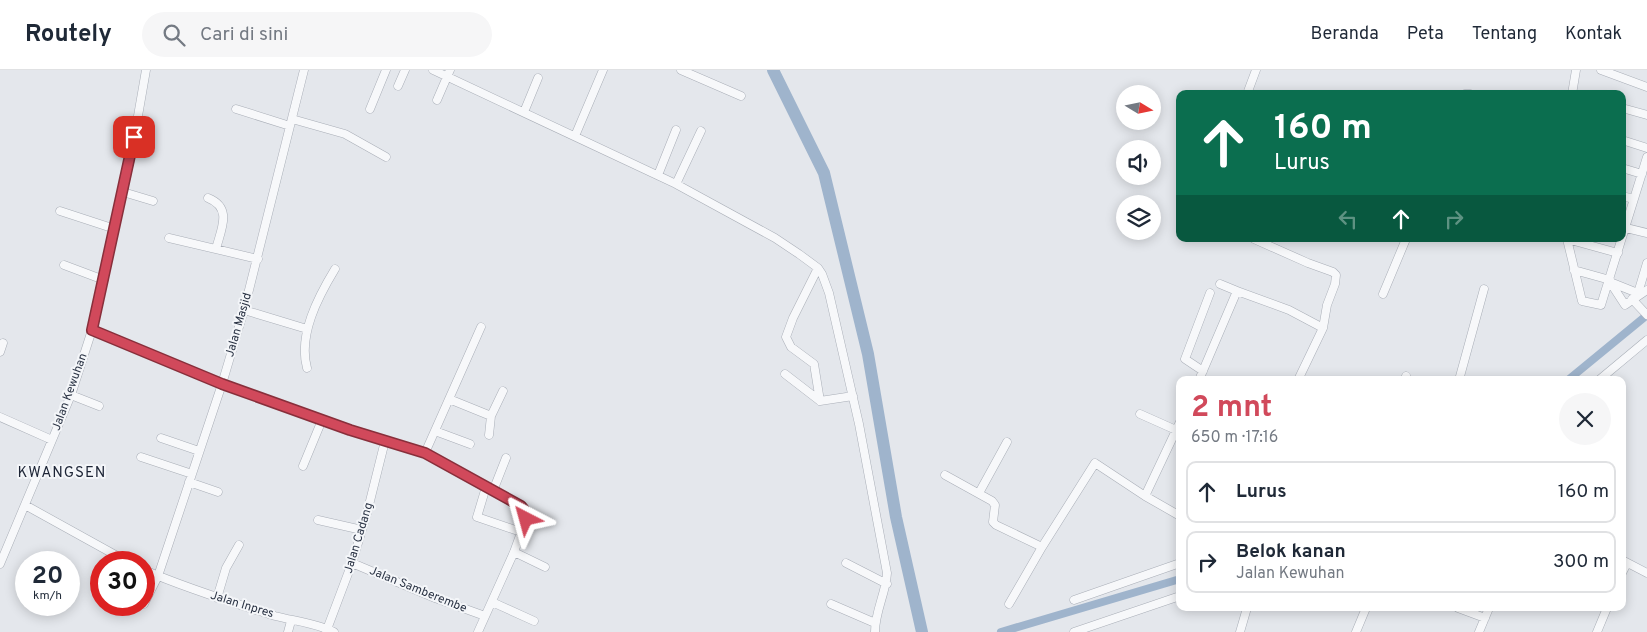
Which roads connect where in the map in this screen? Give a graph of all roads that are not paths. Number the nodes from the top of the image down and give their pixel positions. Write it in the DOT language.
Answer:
graph roads {
  1 [pos="146,70"];
  2 [pos="304,70"];
  3 [pos="386,70"];
  4 [pos="406,70"];
  5 [pos="433,70"];
  6 [pos="603,70"];
  7 [pos="681,70"];
  8 [pos="1256,70"];
  9 [pos="1576,70"];
  10 [pos="1601,70"];
  11 [pos="449,73"];
  12 [pos="538,78"];
  13 [pos="398,86"];
  14 [pos="1647,87"];
  15 [pos="1248,90"];
  16 [pos="1573,90"];
  17 [pos="741,96"];
  18 [pos="437,100"];
  19 [pos="370,109"];
  20 [pos="1626,109"];
  21 [pos="236,110"];
  22 [pos="524,112"];
  23 [pos="1647,115"];
  24 [pos="291,122"];
  25 [pos="676,130"];
  26 [pos="701,131"];
  27 [pos="574,136"];
  28 [pos="1626,141"];
  29 [pos="1647,148"];
  30 [pos="386,157"];
  31 [pos="1647,157"];
  32 [pos="1626,168"];
  33 [pos="1644,169"];
  34 [pos="658,175"];
  35 [pos="676,184"];
  36 [pos="123,192"];
  37 [pos="1626,197"];
  38 [pos="208,198"];
  39 [pos="1634,199"];
  40 [pos="153,201"];
  41 [pos="60,211"];
  42 [pos="1626,221"];
  43 [pos="1626,228"];
  44 [pos="115,229"];
  45 [pos="1647,233"];
  46 [pos="170,238"];
  47 [pos="1261,242"];
  48 [pos="1405,242"];
  49 [pos="1568,242"];
  50 [pos="1578,242"];
  51 [pos="1621,242"];
  52 [pos="216,249"];
  53 [pos="1618,253"];
  54 [pos="258,259"];
  55 [pos="1647,263"];
  56 [pos="64,265"];
  57 [pos="818,268"];
  58 [pos="335,269"];
  59 [pos="1574,270"];
  60 [pos="104,280"];
  61 [pos="1610,281"];
  62 [pos="1220,284"];
  63 [pos="1484,289"];
  64 [pos="1237,292"];
  65 [pos="1210,293"];
  66 [pos="1383,294"];
  67 [pos="1638,296"];
  68 [pos="244,310"];
  69 [pos="1647,315"];
  70 [pos="481,327"];
  71 [pos="1323,328"];
  72 [pos="307,329"];
  73 [pos="92,330"];
  74 [pos="1647,340"];
  75 [pos="3,343"];
  76 [pos="0,352"];
  77 [pos="307,368"];
  78 [pos="1203,371"];
  79 [pos="785,374"];
  80 [pos="1201,376"];
  81 [pos="1300,376"];
  82 [pos="1459,376"];
  83 [pos="1604,376"];
  84 [pos="222,384"];
  85 [pos="503,391"];
  86 [pos="71,395"];
  87 [pos="853,396"];
  88 [pos="449,399"];
  89 [pos="820,401"];
  90 [pos="99,406"];
  91 [pos="1140,414"];
  92 [pos="491,416"];
  93 [pos="0,417"];
  94 [pos="322,420"];
  95 [pos="1176,425"];
  96 [pos="1176,430"];
  97 [pos="435,431"];
  98 [pos="489,435"];
  99 [pos="161,438"];
  100 [pos="52,440"];
  101 [pos="385,441"];
  102 [pos="1007,442"];
  103 [pos="470,444"];
  104 [pos="199,452"];
  105 [pos="425,453"];
  106 [pos="141,458"];
  107 [pos="506,458"];
  108 [pos="303,466"];
  109 [pos="945,475"];
  110 [pos="190,478"];
  111 [pos="490,489"];
  112 [pos="218,492"];
  113 [pos="979,493"];
  114 [pos="1145,496"];
  115 [pos="26,505"];
  116 [pos="1176,514"];
  117 [pos="318,520"];
  118 [pos="362,530"];
  119 [pos="521,532"];
  120 [pos="239,545"];
  121 [pos="1042,547"];
  122 [pos="108,551"];
  123 [pos="514,552"];
  124 [pos="1626,562"];
  125 [pos="352,563"];
  126 [pos="846,563"];
  127 [pos="0,564"];
  128 [pos="1176,564"];
  129 [pos="545,567"];
  130 [pos="1647,573"];
  131 [pos="155,575"];
  132 [pos="158,576"];
  133 [pos="155,582"];
  134 [pos="887,584"];
  135 [pos="1176,597"];
  136 [pos="216,598"];
  137 [pos="1074,600"];
  138 [pos="492,602"];
  139 [pos="831,604"];
  140 [pos="1010,604"];
  141 [pos="1246,611"];
  142 [pos="1365,611"];
  143 [pos="1466,611"];
  144 [pos="1488,611"];
  145 [pos="1606,611"];
  146 [pos="485,616"];
  147 [pos="1485,618"];
  148 [pos="291,621"];
  149 [pos="534,621"];
  150 [pos="875,623"];
  151 [pos="329,631"];
  152 [pos="288,632"];
  153 [pos="478,632"];
  154 [pos="875,632"];
  155 [pos="1074,632"];
  156 [pos="1240,632"];
  157 [pos="1356,632"];
  158 [pos="1479,632"];
  159 [pos="1597,632"];
  1 -- 36 [label="street, Jalan Kewuhan"];
  2 -- 24 [label="street, Jalan Masjid"];
  3 -- 19 [label="street"];
  4 -- 13 [label="street"];
  5 -- 11 [label="street"];
  6 -- 27 [label="street"];
  7 -- 17 [label="street"];
  8 -- 15 [label="street"];
  9 -- 16 [label="street"];
  10 -- 14 [label="street"];
  11 -- 18 [label="street"];
  11 -- 22 [label="street"];
  12 -- 22 [label="street"];
  20 -- 23 [label="street"];
  21 -- 24 [label="street"];
  22 -- 27 [label="street"];
  24 -- 30 [label="street"];
  24 -- 54 [label="street, Jalan Masjid"];
  25 -- 34 [label="street"];
  26 -- 35 [label="street"];
  27 -- 34 [label="street"];
  28 -- 29 [label="street"];
  31 -- 33 [label="street"];
  32 -- 33 [label="street"];
  33 -- 39 [label="street"];
  34 -- 35 [label="street"];
  35 -- 57 [label="street"];
  36 -- 40 [label="street"];
  36 -- 44 [label="street, Jalan Kewuhan"];
  37 -- 39 [label="street"];
  38 -- 52 [label="street"];
  39 -- 42 [label="street"];
  41 -- 44 [label="street"];
  43 -- 45 [label="street"];
  44 -- 60 [label="street, Jalan Kewuhan"];
  46 -- 52 [label="street"];
  47 -- 71 [label="street"];
  48 -- 66 [label="street"];
  49 -- 59 [label="street"];
  50 -- 53 [label="street"];
  51 -- 53 [label="street"];
  52 -- 54 [label="street"];
  53 -- 61 [label="street"];
  54 -- 68 [label="street, Jalan Masjid"];
  55 -- 67 [label="street"];
  56 -- 60 [label="street"];
  57 -- 87 [label="street"];
  57 -- 89 [label="street"];
  58 -- 72 [label="street"];
  59 -- 61 [label="street"];
  59 -- 61 [label="street"];
  60 -- 73 [label="street, Jalan Kewuhan"];
  61 -- 67 [label="street"];
  61 -- 67 [label="street"];
  62 -- 64 [label="street"];
  63 -- 82 [label="street"];
  64 -- 71 [label="street"];
  64 -- 78 [label="street"];
  65 -- 78 [label="street"];
  67 -- 69 [label="street"];
  68 -- 72 [label="street"];
  68 -- 84 [label="street, Jalan Masjid"];
  70 -- 88 [label="street"];
  71 -- 81 [label="street"];
  72 -- 77 [label="street"];
  73 -- 84 [label="street"];
  73 -- 86 [label="street, Jalan Kewuhan"];
  74 -- 83 [label="street"];
  75 -- 76 [label="street"];
  78 -- 80 [label="street"];
  79 -- 89 [label="street"];
  84 -- 94 [label="street"];
  84 -- 104 [label="street, Jalan Masjid"];
  85 -- 92 [label="street"];
  86 -- 90 [label="street"];
  86 -- 100 [label="street, Jalan Kewuhan"];
  87 -- 89 [label="street"];
  87 -- 134 [label="street"];
  88 -- 92 [label="street"];
  88 -- 97 [label="street"];
  91 -- 95 [label="street"];
  92 -- 98 [label="street"];
  93 -- 100 [label="street"];
  94 -- 101 [label="street"];
  94 -- 108 [label="street"];
  96 -- 114 [label="street"];
  97 -- 103 [label="street"];
  97 -- 105 [label="street"];
  99 -- 104 [label="street"];
  100 -- 115 [label="street, Jalan Kewuhan"];
  101 -- 105 [label="street"];
  101 -- 118 [label="street, Jalan Cadang"];
  102 -- 113 [label="street"];
  104 -- 110 [label="street, Jalan Masjid"];
  105 -- 111 [label="street"];
  106 -- 110 [label="street"];
  107 -- 111 [label="street"];
  109 -- 113 [label="street"];
  110 -- 112 [label="street"];
  110 -- 132 [label="street, Jalan Masjid"];
  111 -- 119 [label="street"];
  111 -- 119 [label="street"];
  113 -- 121 [label="street"];
  114 -- 116 [label="street"];
  114 -- 121 [label="street"];
  115 -- 122 [label="street"];
  115 -- 127 [label="street, Jalan Kewuhan"];
  117 -- 118 [label="street"];
  118 -- 125 [label="street, Jalan Cadang"];
  119 -- 123 [label="street"];
  120 -- 136 [label="street"];
  121 -- 140 [label="street"];
  123 -- 129 [label="street"];
  123 -- 138 [label="street"];
  124 -- 130 [label="street"];
  125 -- 146 [label="street, Jalan Samberembe"];
  125 -- 151 [label="street, Jalan Cadang"];
  126 -- 134 [label="street"];
  128 -- 137 [label="street"];
  131 -- 132 [label="street, Jalan Inpres"];
  132 -- 133 [label="street, Jalan Masjid"];
  132 -- 136 [label="street, Jalan Inpres"];
  134 -- 150 [label="street"];
  135 -- 155 [label="street"];
  136 -- 148 [label="street, Jalan Inpres"];
  138 -- 146 [label="street"];
  138 -- 149 [label="street"];
  139 -- 150 [label="street"];
  141 -- 156 [label="street"];
  142 -- 157 [label="street"];
  143 -- 147 [label="street"];
  144 -- 147 [label="street"];
  145 -- 159 [label="street"];
  146 -- 153 [label="street"];
  147 -- 158 [label="street"];
  148 -- 151 [label="street, Jalan Inpres"];
  148 -- 152 [label="street"];
  150 -- 154 [label="street"];
}
